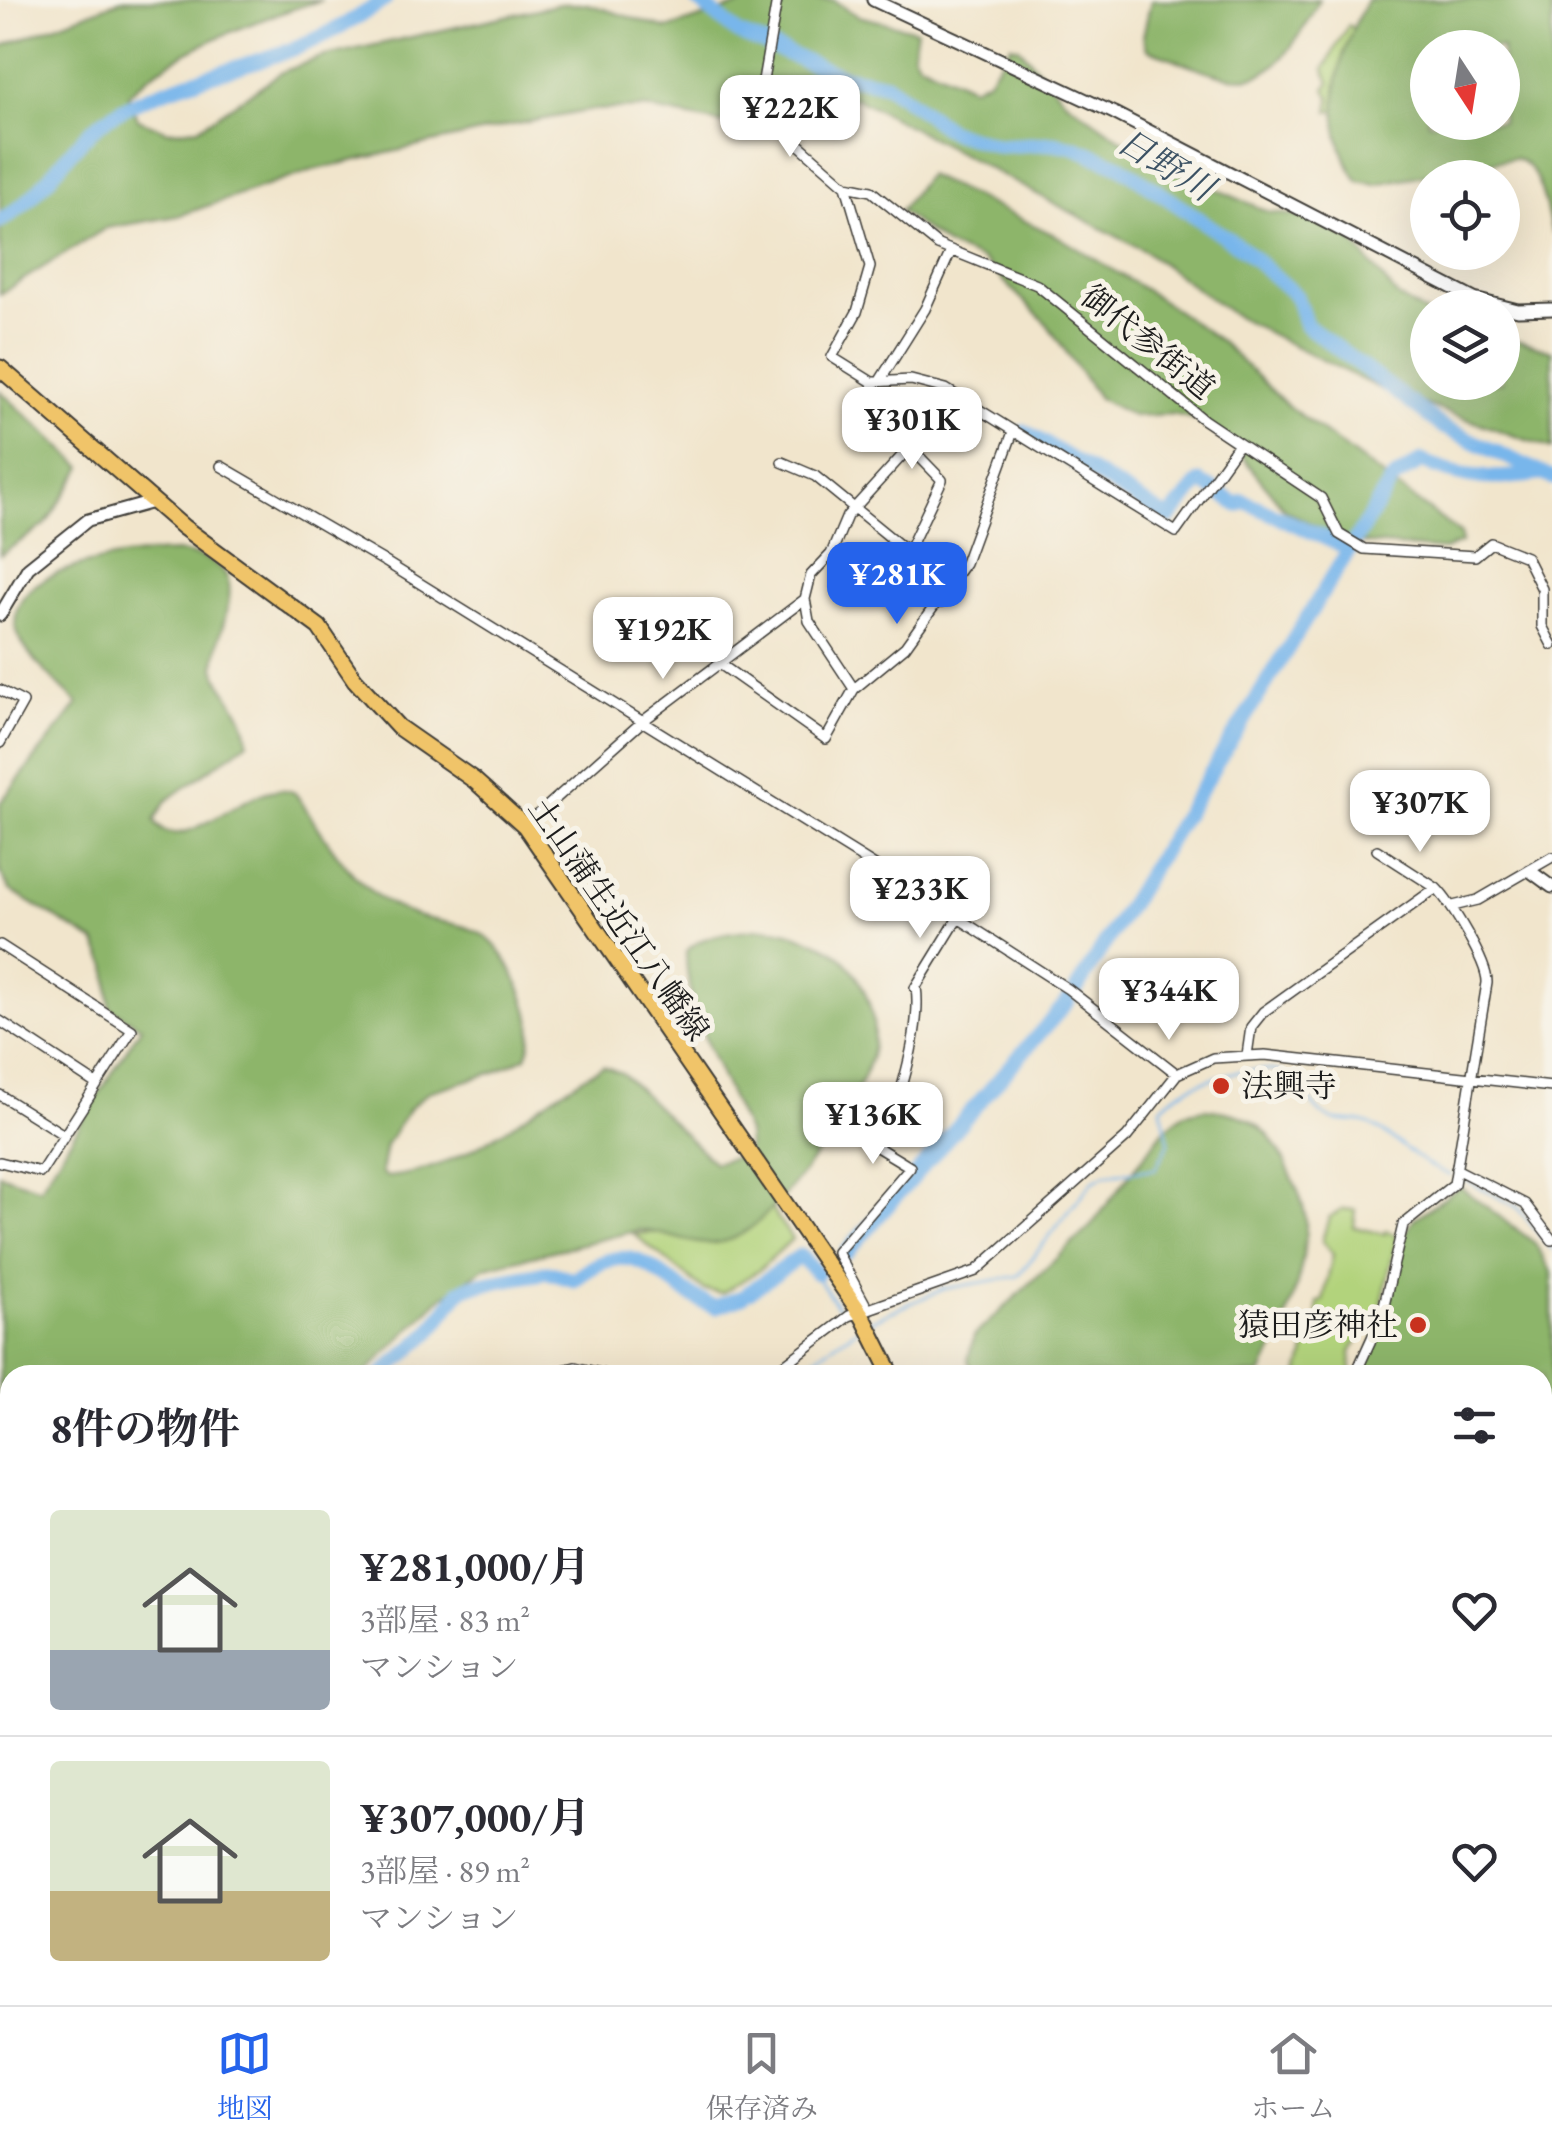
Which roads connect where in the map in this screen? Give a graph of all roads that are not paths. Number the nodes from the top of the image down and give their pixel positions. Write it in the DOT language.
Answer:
graph roads {
  1 [pos="873,0"];
  2 [pos="776,4"];
  3 [pos="846,186"];
  4 [pos="951,252"];
  5 [pos="1552,309"];
  6 [pos="0,368"];
  7 [pos="876,380"];
  8 [pos="1013,432"];
  9 [pos="1238,445"];
  10 [pos="910,448"];
  11 [pos="782,462"];
  12 [pos="221,466"];
  13 [pos="153,502"];
  14 [pos="852,509"];
  15 [pos="908,552"];
  16 [pos="805,599"];
  17 [pos="940,603"];
  18 [pos="0,615"];
  19 [pos="1552,645"];
  20 [pos="720,664"];
  21 [pos="854,689"];
  22 [pos="0,690"];
  23 [pos="643,722"];
  24 [pos="0,743"];
  25 [pos="525,826"];
  26 [pos="1377,850"];
  27 [pos="1552,857"];
  28 [pos="1530,871"];
  29 [pos="1552,887"];
  30 [pos="1436,888"];
  31 [pos="1454,906"];
  32 [pos="958,918"];
  33 [pos="0,945"];
  34 [pos="0,1021"];
  35 [pos="1247,1055"];
  36 [pos="1177,1074"];
  37 [pos="1471,1079"];
  38 [pos="96,1084"];
  39 [pos="1552,1087"];
  40 [pos="0,1095"];
  41 [pos="64,1135"];
  42 [pos="0,1162"];
  43 [pos="1455,1174"];
  44 [pos="1552,1240"];
  45 [pos="863,1312"];
  46 [pos="786,1365"];
  47 [pos="888,1365"];
  48 [pos="1359,1365"];
  1 -- 5 [label="street"];
  2 -- 3 [label="street, 御代参街道"];
  3 -- 4 [label="street, 御代参街道"];
  3 -- 7 [label="street"];
  4 -- 7 [label="street"];
  4 -- 9 [label="street, 御代参街道"];
  6 -- 13 [label="main road, 土山蒲生近江八幡線"];
  7 -- 8 [label="street"];
  7 -- 10 [label="street"];
  8 -- 9 [label="street"];
  8 -- 17 [label="street"];
  9 -- 19 [label="street, 御代参街道"];
  10 -- 14 [label="street"];
  10 -- 15 [label="street"];
  11 -- 14 [label="street"];
  12 -- 23 [label="street"];
  13 -- 18 [label="street"];
  13 -- 25 [label="main road, 土山蒲生近江八幡線"];
  14 -- 15 [label="street"];
  14 -- 16 [label="street"];
  15 -- 17 [label="street"];
  16 -- 20 [label="street"];
  16 -- 21 [label="street"];
  17 -- 21 [label="street"];
  20 -- 21 [label="street"];
  20 -- 23 [label="street"];
  22 -- 24 [label="street"];
  23 -- 25 [label="street"];
  23 -- 32 [label="street"];
  25 -- 45 [label="main road, 土山蒲生近江八幡線"];
  26 -- 30 [label="street"];
  27 -- 28 [label="street"];
  28 -- 29 [label="street"];
  28 -- 31 [label="street"];
  30 -- 31 [label="street"];
  30 -- 35 [label="street"];
  31 -- 37 [label="street"];
  32 -- 36 [label="street"];
  32 -- 45 [label="street"];
  33 -- 38 [label="street"];
  34 -- 38 [label="street"];
  35 -- 36 [label="street"];
  35 -- 37 [label="street"];
  36 -- 45 [label="street"];
  37 -- 39 [label="street"];
  37 -- 43 [label="street"];
  38 -- 41 [label="street"];
  40 -- 41 [label="street"];
  41 -- 42 [label="street"];
  43 -- 44 [label="street"];
  43 -- 48 [label="street"];
  45 -- 46 [label="street"];
  45 -- 47 [label="main road, 土山蒲生近江八幡線"];
}
